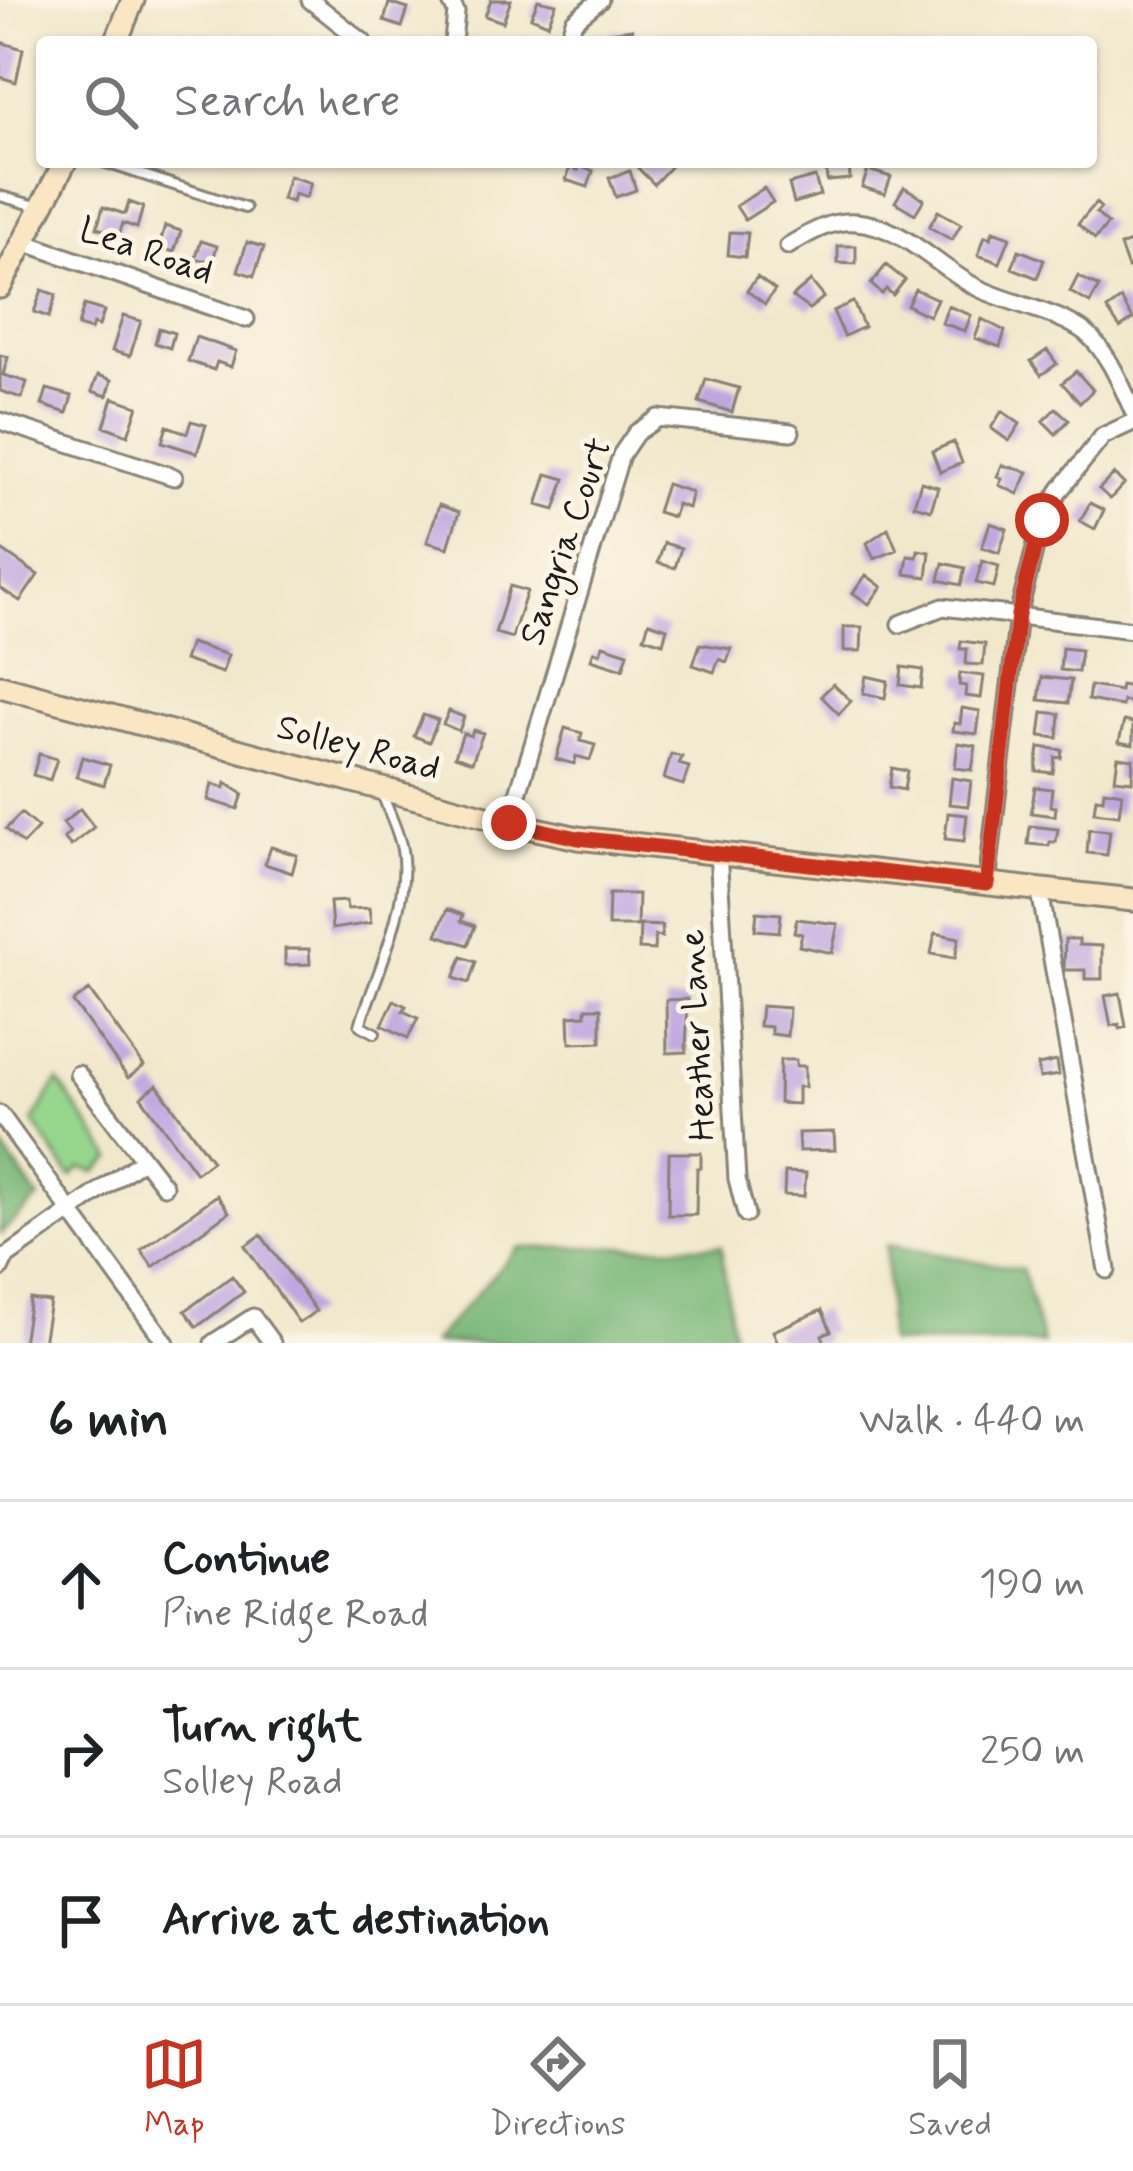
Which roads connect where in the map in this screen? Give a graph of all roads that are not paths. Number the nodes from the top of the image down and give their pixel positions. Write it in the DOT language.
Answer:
graph roads {
  1 [pos="310,0"];
  2 [pos="450,0"];
  3 [pos="600,0"];
  4 [pos="131,1"];
  5 [pos="118,36"];
  6 [pos="355,36"];
  7 [pos="454,36"];
  8 [pos="569,36"];
  9 [pos="62,168"];
  10 [pos="122,168"];
  11 [pos="0,196"];
  12 [pos="43,208"];
  13 [pos="245,208"];
  14 [pos="26,243"];
  15 [pos="788,246"];
  16 [pos="0,287"];
  17 [pos="246,319"];
  18 [pos="1133,412"];
  19 [pos="0,421"];
  20 [pos="1133,422"];
  21 [pos="791,432"];
  22 [pos="174,477"];
  23 [pos="1018,615"];
  24 [pos="900,624"];
  25 [pos="1133,630"];
  26 [pos="0,686"];
  27 [pos="381,789"];
  28 [pos="509,823"];
  29 [pos="718,851"];
  30 [pos="987,884"];
  31 [pos="1040,891"];
  32 [pos="1133,900"];
  33 [pos="375,1034"];
  34 [pos="78,1074"];
  35 [pos="0,1114"];
  36 [pos="143,1160"];
  37 [pos="164,1186"];
  38 [pos="70,1214"];
  39 [pos="746,1214"];
  40 [pos="0,1269"];
  41 [pos="1107,1270"];
  42 [pos="166,1343"];
  43 [pos="213,1343"];
  44 [pos="272,1343"];
  1 -- 6 [label="street"];
  2 -- 7 [label="street"];
  3 -- 8 [label="street"];
  4 -- 5 [label="main road"];
  9 -- 12 [label="main road"];
  10 -- 13 [label="lane"];
  11 -- 12 [label="lane"];
  12 -- 14 [label="main road"];
  14 -- 16 [label="main road"];
  14 -- 17 [label="street, Lea Road"];
  15 -- 18 [label="street"];
  19 -- 22 [label="street"];
  20 -- 23 [label="street"];
  21 -- 28 [label="street, Sangria Court"];
  23 -- 24 [label="street"];
  23 -- 25 [label="street"];
  23 -- 30 [label="street"];
  26 -- 27 [label="main road, Solley Road"];
  27 -- 28 [label="main road, Solley Road"];
  27 -- 33 [label="lane"];
  28 -- 29 [label="main road, Solley Road"];
  29 -- 30 [label="main road, Solley Road"];
  29 -- 39 [label="street, Heather Lane"];
  30 -- 31 [label="main road, Solley Road"];
  31 -- 32 [label="main road, Solley Road"];
  31 -- 41 [label="street"];
  34 -- 36 [label="street"];
  35 -- 38 [label="street"];
  36 -- 37 [label="street"];
  36 -- 38 [label="street"];
  38 -- 40 [label="street"];
  38 -- 42 [label="street"];
  43 -- 44 [label="street"];
}
